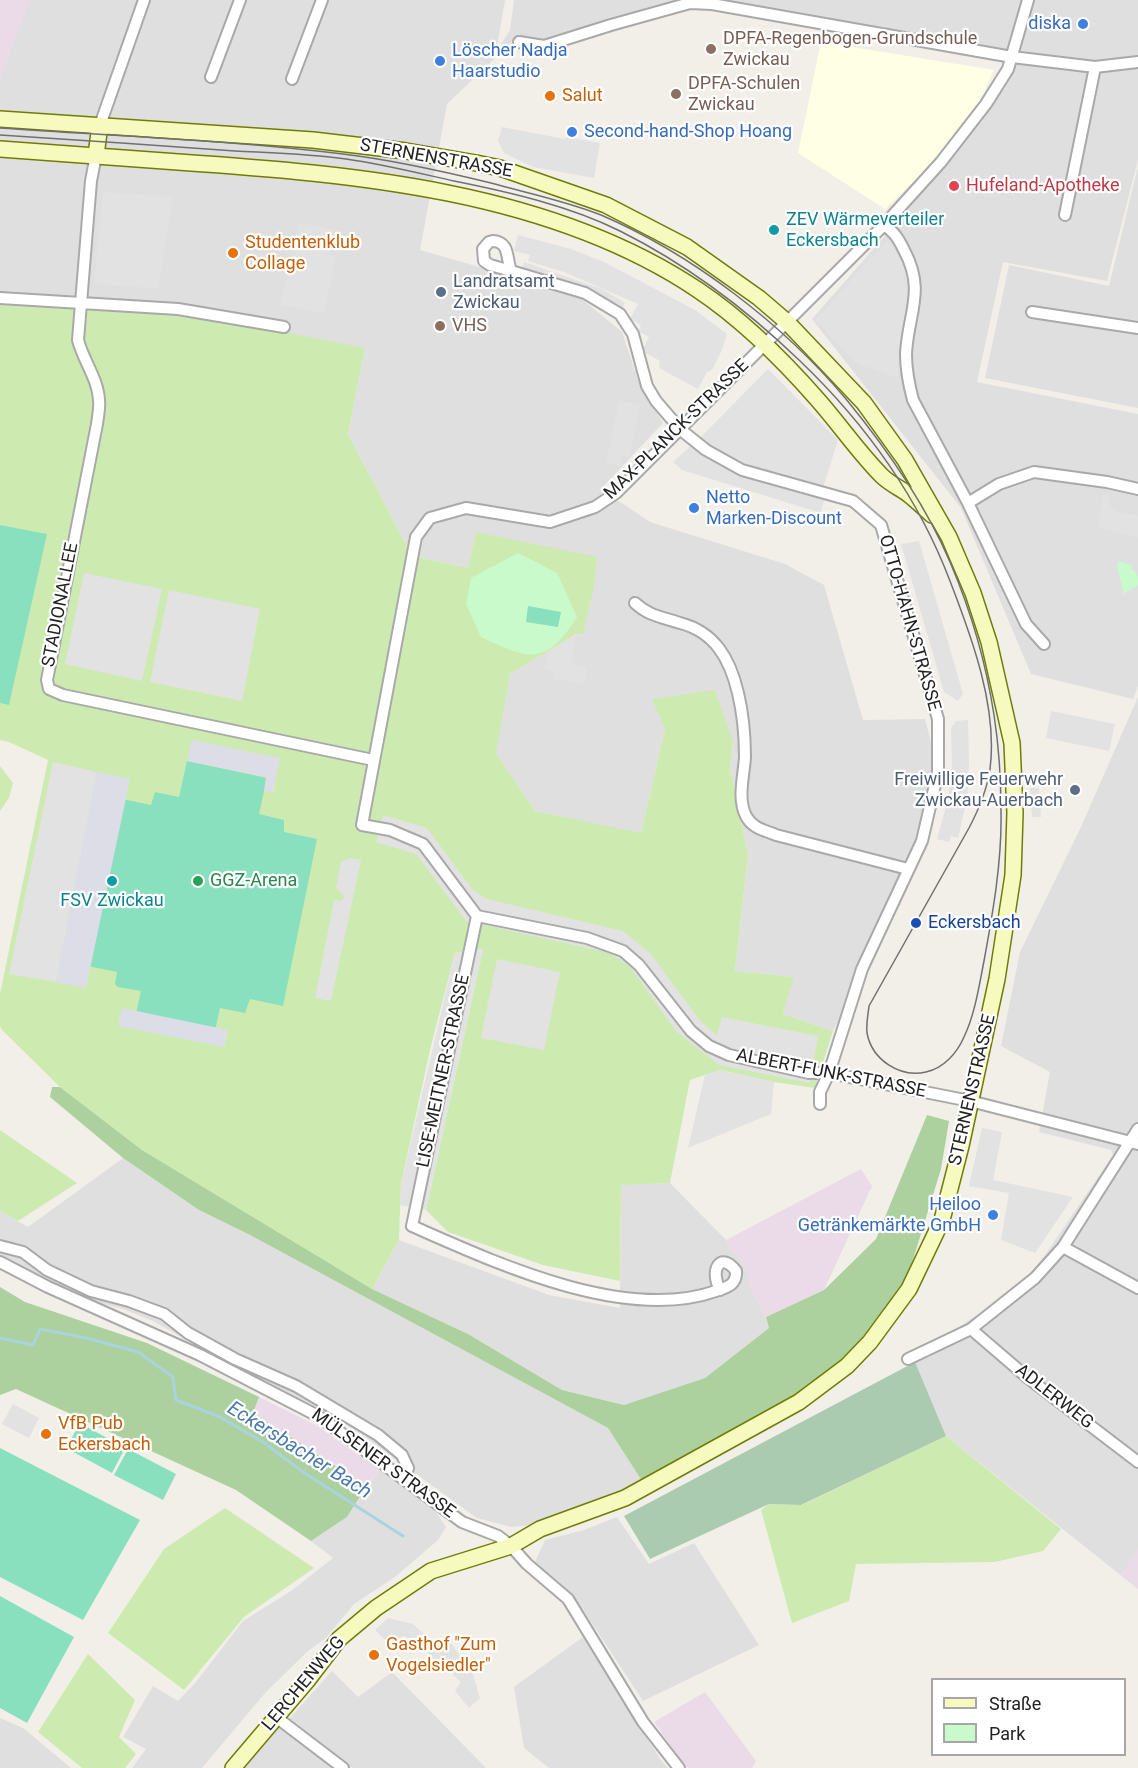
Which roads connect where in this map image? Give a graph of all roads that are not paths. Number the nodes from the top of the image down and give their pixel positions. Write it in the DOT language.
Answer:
graph roads {
  1 [pos="144,0"];
  2 [pos="240,0"];
  3 [pos="322,0"];
  4 [pos="1028,0"];
  5 [pos="519,42"];
  6 [pos="1012,57"];
  7 [pos="1138,62"];
  8 [pos="1095,67"];
  9 [pos="211,76"];
  10 [pos="292,79"];
  11 [pos="0,119"];
  12 [pos="100,125"];
  13 [pos="0,149"];
  14 [pos="96,155"];
  15 [pos="1065,215"];
  16 [pos="884,225"];
  17 [pos="511,271"];
  18 [pos="0,297"];
  19 [pos="80,303"];
  20 [pos="1032,312"];
  21 [pos="787,322"];
  22 [pos="284,327"];
  23 [pos="1138,328"];
  24 [pos="765,344"];
  25 [pos="681,430"];
  26 [pos="1138,489"];
  27 [pos="968,503"];
  28 [pos="949,537"];
  29 [pos="635,603"];
  30 [pos="1044,644"];
  31 [pos="373,760"];
  32 [pos="908,869"];
  33 [pos="477,916"];
  34 [pos="829,1073"];
  35 [pos="970,1101"];
  36 [pos="820,1104"];
  37 [pos="1138,1129"];
  38 [pos="1135,1143"];
  39 [pos="0,1246"];
  40 [pos="1063,1247"];
  41 [pos="0,1263"];
  42 [pos="1138,1288"];
  43 [pos="720,1290"];
  44 [pos="971,1329"];
  45 [pos="908,1359"];
  46 [pos="1138,1462"];
  47 [pos="405,1479"];
  48 [pos="511,1546"];
  49 [pos="276,1717"];
  50 [pos="233,1768"];
  51 [pos="343,1768"];
  52 [pos="679,1768"];
  1 -- 12 [label="street"];
  2 -- 9 [label="street"];
  3 -- 10 [label="street"];
  4 -- 6 [label="street, MAX-PLANCK-STRASSE"];
  5 -- 6 [label="street"];
  6 -- 8 [label="street"];
  6 -- 16 [label="street, MAX-PLANCK-STRASSE"];
  7 -- 8 [label="street"];
  8 -- 15 [label="street"];
  11 -- 12 [label="street, STERNENSTRASSE"];
  12 -- 14 [label="street"];
  12 -- 21 [label="street, STERNENSTRASSE"];
  13 -- 14 [label="street, STERNENSTRASSE"];
  14 -- 19 [label="street"];
  14 -- 24 [label="street, STERNENSTRASSE"];
  16 -- 21 [label="street, MAX-PLANCK-STRASSE"];
  16 -- 27 [label="street"];
  17 -- 25 [label="street, OTTO-HAHN-STRASSE"];
  18 -- 19 [label="street"];
  19 -- 22 [label="street"];
  19 -- 31 [label="street, STADIONALLEE"];
  20 -- 23 [label="street"];
  21 -- 24 [label="street, MAX-PLANCK-STRASSE"];
  21 -- 28 [label="street, STERNENSTRASSE"];
  24 -- 25 [label="street, MAX-PLANCK-STRASSE"];
  24 -- 28 [label="street, STERNENSTRASSE"];
  25 -- 31 [label="street, MAX-PLANCK-STRASSE"];
  25 -- 32 [label="street, OTTO-HAHN-STRASSE"];
  26 -- 27 [label="street"];
  27 -- 30 [label="street"];
  28 -- 35 [label="street, STERNENSTRASSE"];
  29 -- 32 [label="street"];
  31 -- 33 [label="street, MAX-PLANCK-STRASSE"];
  32 -- 34 [label="street, OTTO-HAHN-STRASSE"];
  33 -- 34 [label="street, ALBERT-FUNK-STRASSE"];
  33 -- 43 [label="street, LISE-MEITNER-STRASSE"];
  34 -- 35 [label="street, ALBERT-FUNK-STRASSE"];
  34 -- 36 [label="street, OTTO-HAHN-STRASSE"];
  35 -- 38 [label="street, ALBERT-FUNK-STRASSE"];
  35 -- 48 [label="street, STERNENSTRASSE"];
  37 -- 38 [label="street"];
  38 -- 40 [label="street"];
  39 -- 47 [label="street"];
  40 -- 42 [label="street"];
  40 -- 44 [label="street"];
  41 -- 47 [label="street, MÜLSENER STRASSE"];
  44 -- 45 [label="street"];
  44 -- 46 [label="street, ADLERWEG"];
  47 -- 48 [label="street, MÜLSENER STRASSE"];
  48 -- 49 [label="street, LERCHENWEG"];
  48 -- 52 [label="street, MÜLSENER STRASSE"];
  49 -- 50 [label="street, LERCHENWEG"];
  49 -- 51 [label="street"];
}
